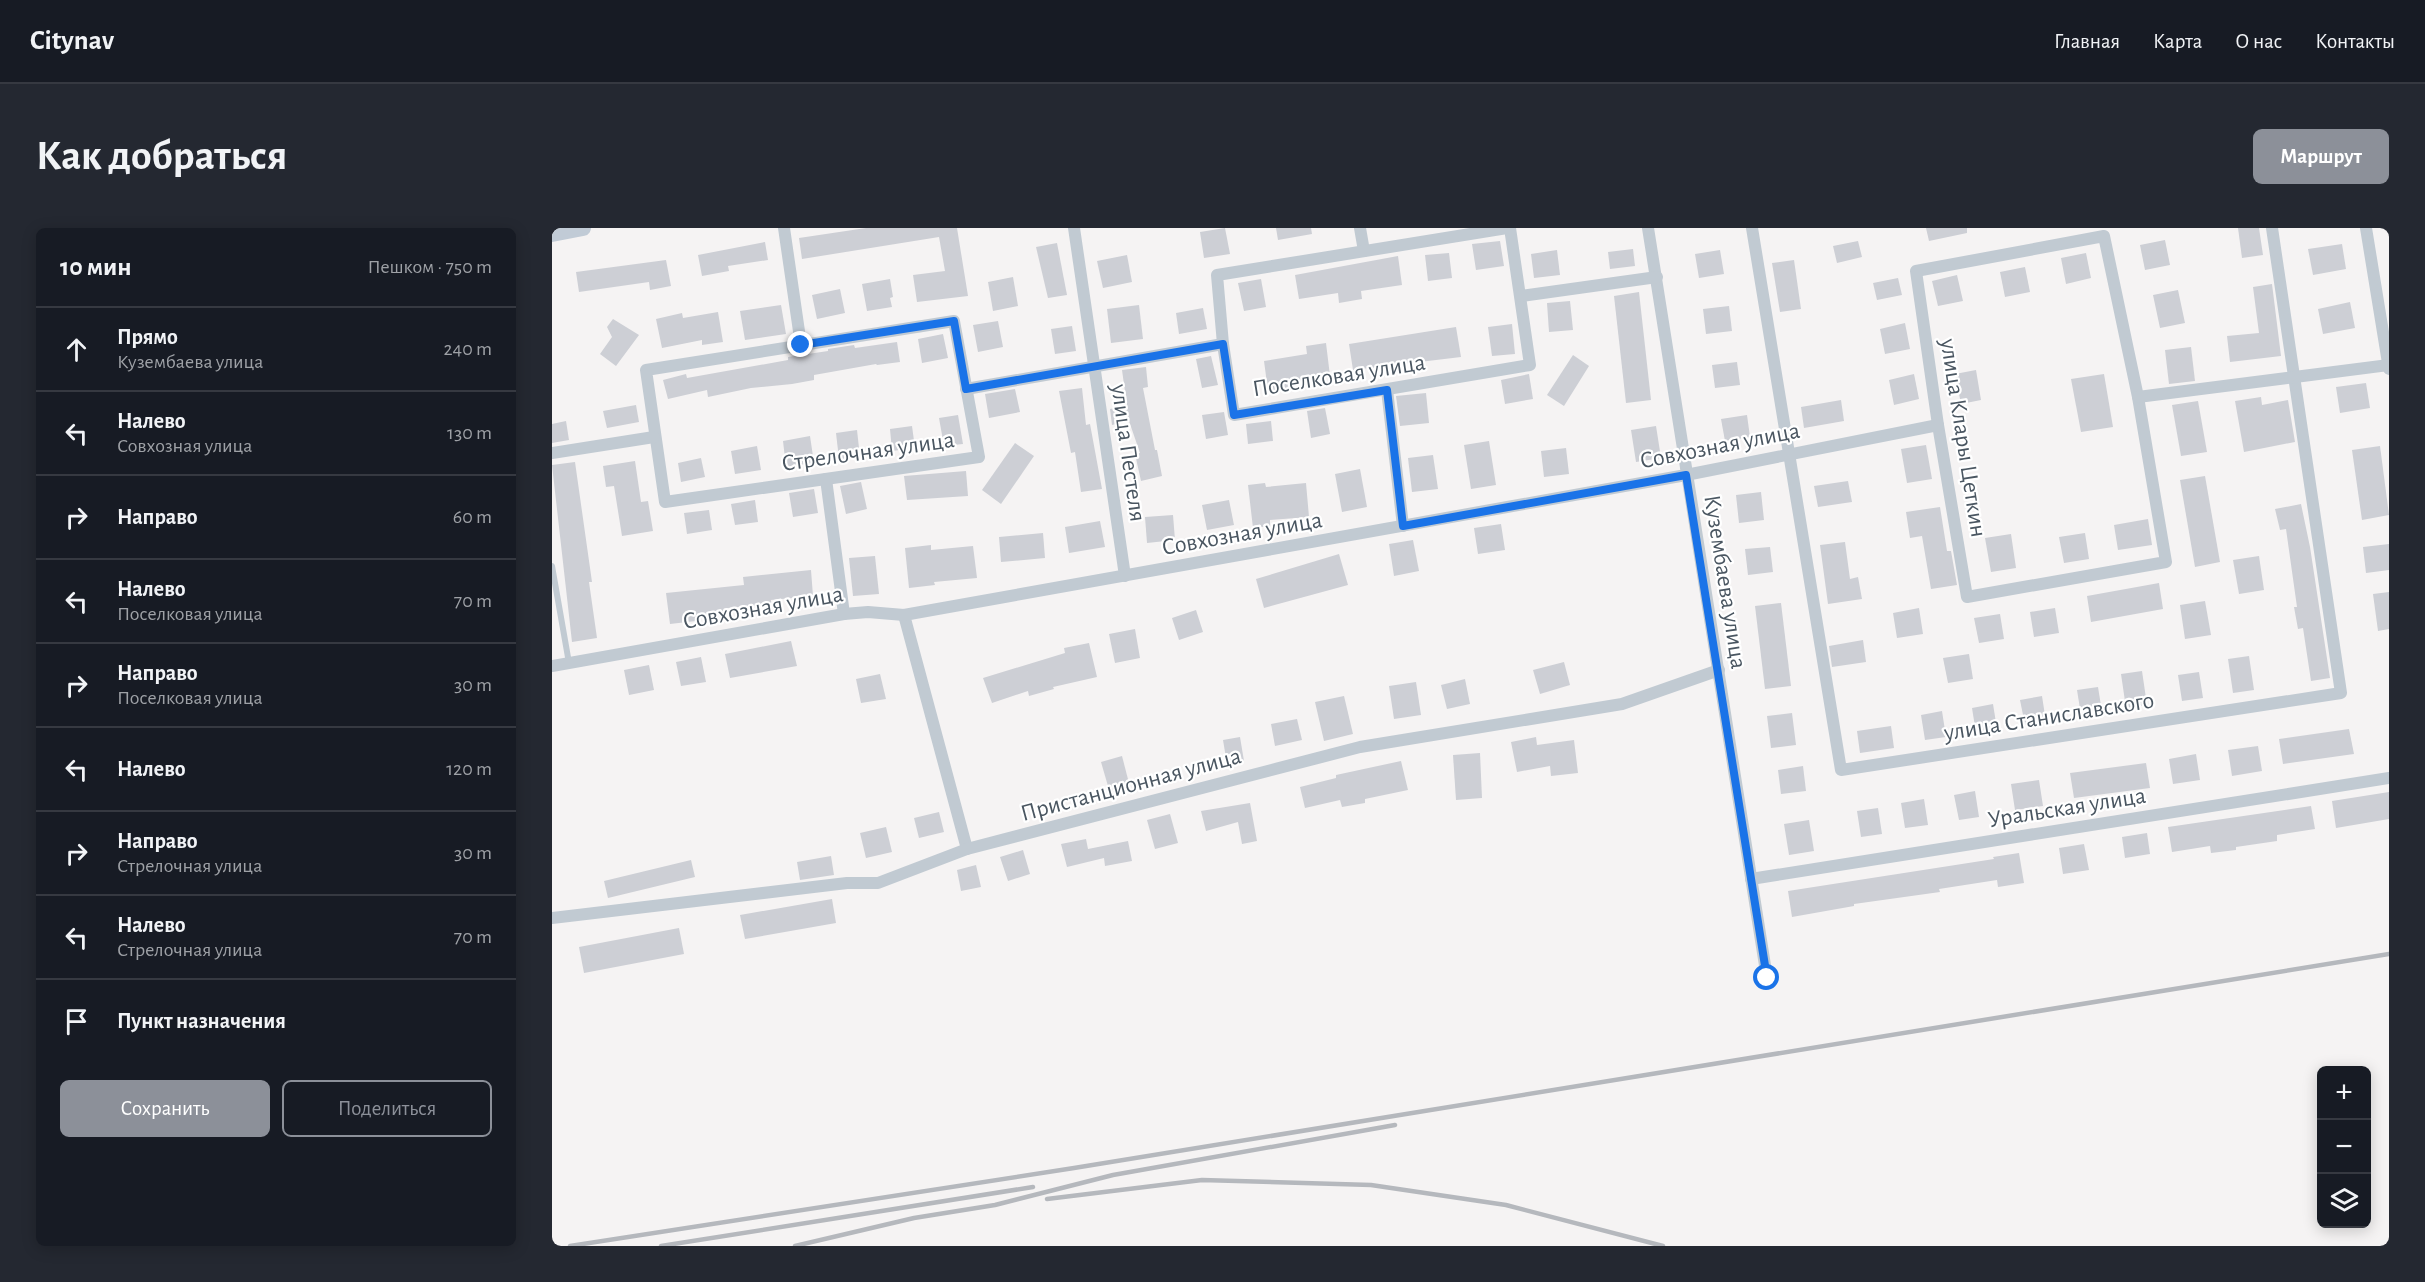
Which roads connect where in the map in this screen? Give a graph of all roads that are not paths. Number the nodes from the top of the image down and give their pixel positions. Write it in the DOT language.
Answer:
graph roads {
  1 [pos="583,228"];
  2 [pos="784,228"];
  3 [pos="1074,228"];
  4 [pos="1360,228"];
  5 [pos="1509,228"];
  6 [pos="1648,228"];
  7 [pos="1752,228"];
  8 [pos="2272,228"];
  9 [pos="2366,228"];
  10 [pos="552,234"];
  11 [pos="1364,251"];
  12 [pos="1657,277"];
  13 [pos="1521,296"];
  14 [pos="1223,344"];
  15 [pos="801,345"];
  16 [pos="2389,366"];
  17 [pos="1095,367"];
  18 [pos="2294,376"];
  19 [pos="966,389"];
  20 [pos="1387,390"];
  21 [pos="2138,397"];
  22 [pos="1938,425"];
  23 [pos="654,437"];
  24 [pos="552,453"];
  25 [pos="1789,454"];
  26 [pos="1686,475"];
  27 [pos="826,479"];
  28 [pos="1403,526"];
  29 [pos="552,566"];
  30 [pos="1125,576"];
  31 [pos="844,614"];
  32 [pos="904,615"];
  33 [pos="569,663"];
  34 [pos="552,666"];
  35 [pos="1719,670"];
  36 [pos="2389,778"];
  37 [pos="967,849"];
  38 [pos="1751,879"];
  39 [pos="552,918"];
  40 [pos="1767,978"];
  1 -- 10 [label="main road"];
  2 -- 15 [label="street"];
  3 -- 17 [label="street, улица Пестеля"];
  4 -- 11 [label="street"];
  5 -- 11 [label="street, Поселковая улица"];
  5 -- 13 [label="street, Поселковая улица"];
  6 -- 12 [label="street, Кузембаева улица"];
  7 -- 25 [label="street, улица Станиславского"];
  8 -- 18 [label="street, улица Станиславского"];
  9 -- 16 [label="street"];
  11 -- 14 [label="street, Поселковая улица"];
  12 -- 13 [label="street"];
  12 -- 26 [label="street, Кузембаева улица"];
  13 -- 20 [label="street, Поселковая улица"];
  14 -- 17 [label="street"];
  14 -- 20 [label="street, Поселковая улица"];
  15 -- 19 [label="street, Стрелочная улица"];
  15 -- 23 [label="street, Стрелочная улица"];
  16 -- 18 [label="street"];
  17 -- 19 [label="street"];
  17 -- 30 [label="street, улица Пестеля"];
  18 -- 21 [label="street"];
  18 -- 25 [label="street, улица Станиславского"];
  19 -- 27 [label="street, Стрелочная улица"];
  20 -- 28 [label="street"];
  21 -- 22 [label="street, улица Клары Цеткин"];
  21 -- 22 [label="street, улица Клары Цеткин"];
  22 -- 25 [label="street, Совхозная улица"];
  23 -- 24 [label="street"];
  23 -- 27 [label="street, Стрелочная улица"];
  25 -- 26 [label="street, Совхозная улица"];
  26 -- 28 [label="street, Совхозная улица"];
  26 -- 35 [label="street, Кузембаева улица"];
  27 -- 31 [label="street"];
  28 -- 30 [label="street, Совхозная улица"];
  29 -- 33 [label="lane"];
  30 -- 32 [label="street, Совхозная улица"];
  31 -- 32 [label="street, Совхозная улица"];
  31 -- 33 [label="street, Совхозная улица"];
  32 -- 37 [label="street"];
  33 -- 34 [label="street, Совхозная улица"];
  35 -- 37 [label="street, Пристанционная улица"];
  35 -- 38 [label="street, Кузембаева улица"];
  36 -- 38 [label="street, Уральская улица"];
  37 -- 39 [label="street, Пристанционная улица"];
  38 -- 40 [label="street, Кузембаева улица"];
}
